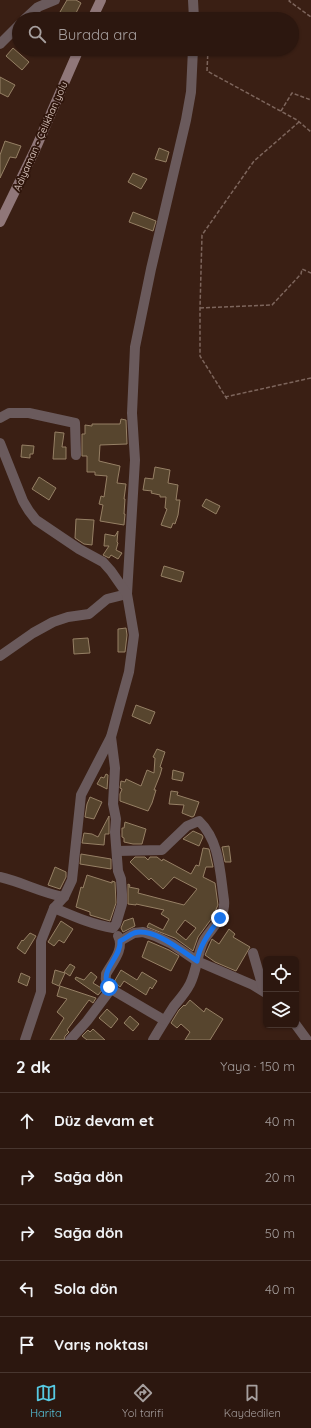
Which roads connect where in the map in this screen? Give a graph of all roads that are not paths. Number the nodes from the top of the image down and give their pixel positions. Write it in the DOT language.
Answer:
graph roads {
  1 [pos="55,0"];
  2 [pos="101,0"];
  3 [pos="193,0"];
  4 [pos="32,12"];
  5 [pos="95,12"];
  6 [pos="194,12"];
  7 [pos="12,32"];
  8 [pos="0,44"];
  9 [pos="75,56"];
  10 [pos="193,56"];
  11 [pos="0,222"];
  12 [pos="0,418"];
  13 [pos="0,443"];
  14 [pos="76,455"];
  15 [pos="127,594"];
  16 [pos="0,656"];
  17 [pos="112,737"];
  18 [pos="117,851"];
  19 [pos="0,877"];
  20 [pos="64,897"];
  21 [pos="54,908"];
  22 [pos="113,928"];
  23 [pos="120,941"];
  24 [pos="254,953"];
  25 [pos="197,961"];
  26 [pos="263,985"];
  27 [pos="111,988"];
  28 [pos="263,991"];
  29 [pos="164,1020"];
  30 [pos="298,1028"];
  31 [pos="25,1040"];
  32 [pos="70,1040"];
  33 [pos="153,1040"];
  34 [pos="307,1040"];
  1 -- 4 [label="street"];
  2 -- 5 [label="main road"];
  3 -- 6 [label="street"];
  7 -- 8 [label="street"];
  9 -- 11 [label="main road, Adıyaman - Çelikhan yolu"];
  10 -- 15 [label="street"];
  12 -- 14 [label="street"];
  13 -- 15 [label="street"];
  15 -- 16 [label="street"];
  15 -- 17 [label="street"];
  17 -- 18 [label="street"];
  17 -- 20 [label="street"];
  18 -- 22 [label="street"];
  18 -- 25 [label="street"];
  19 -- 20 [label="street"];
  20 -- 21 [label="street"];
  21 -- 22 [label="street"];
  21 -- 31 [label="street"];
  22 -- 23 [label="street"];
  23 -- 25 [label="street"];
  23 -- 27 [label="street"];
  24 -- 26 [label="street"];
  25 -- 28 [label="street"];
  25 -- 29 [label="street"];
  27 -- 29 [label="street"];
  27 -- 32 [label="street"];
  29 -- 33 [label="street"];
  30 -- 34 [label="street"];
}
